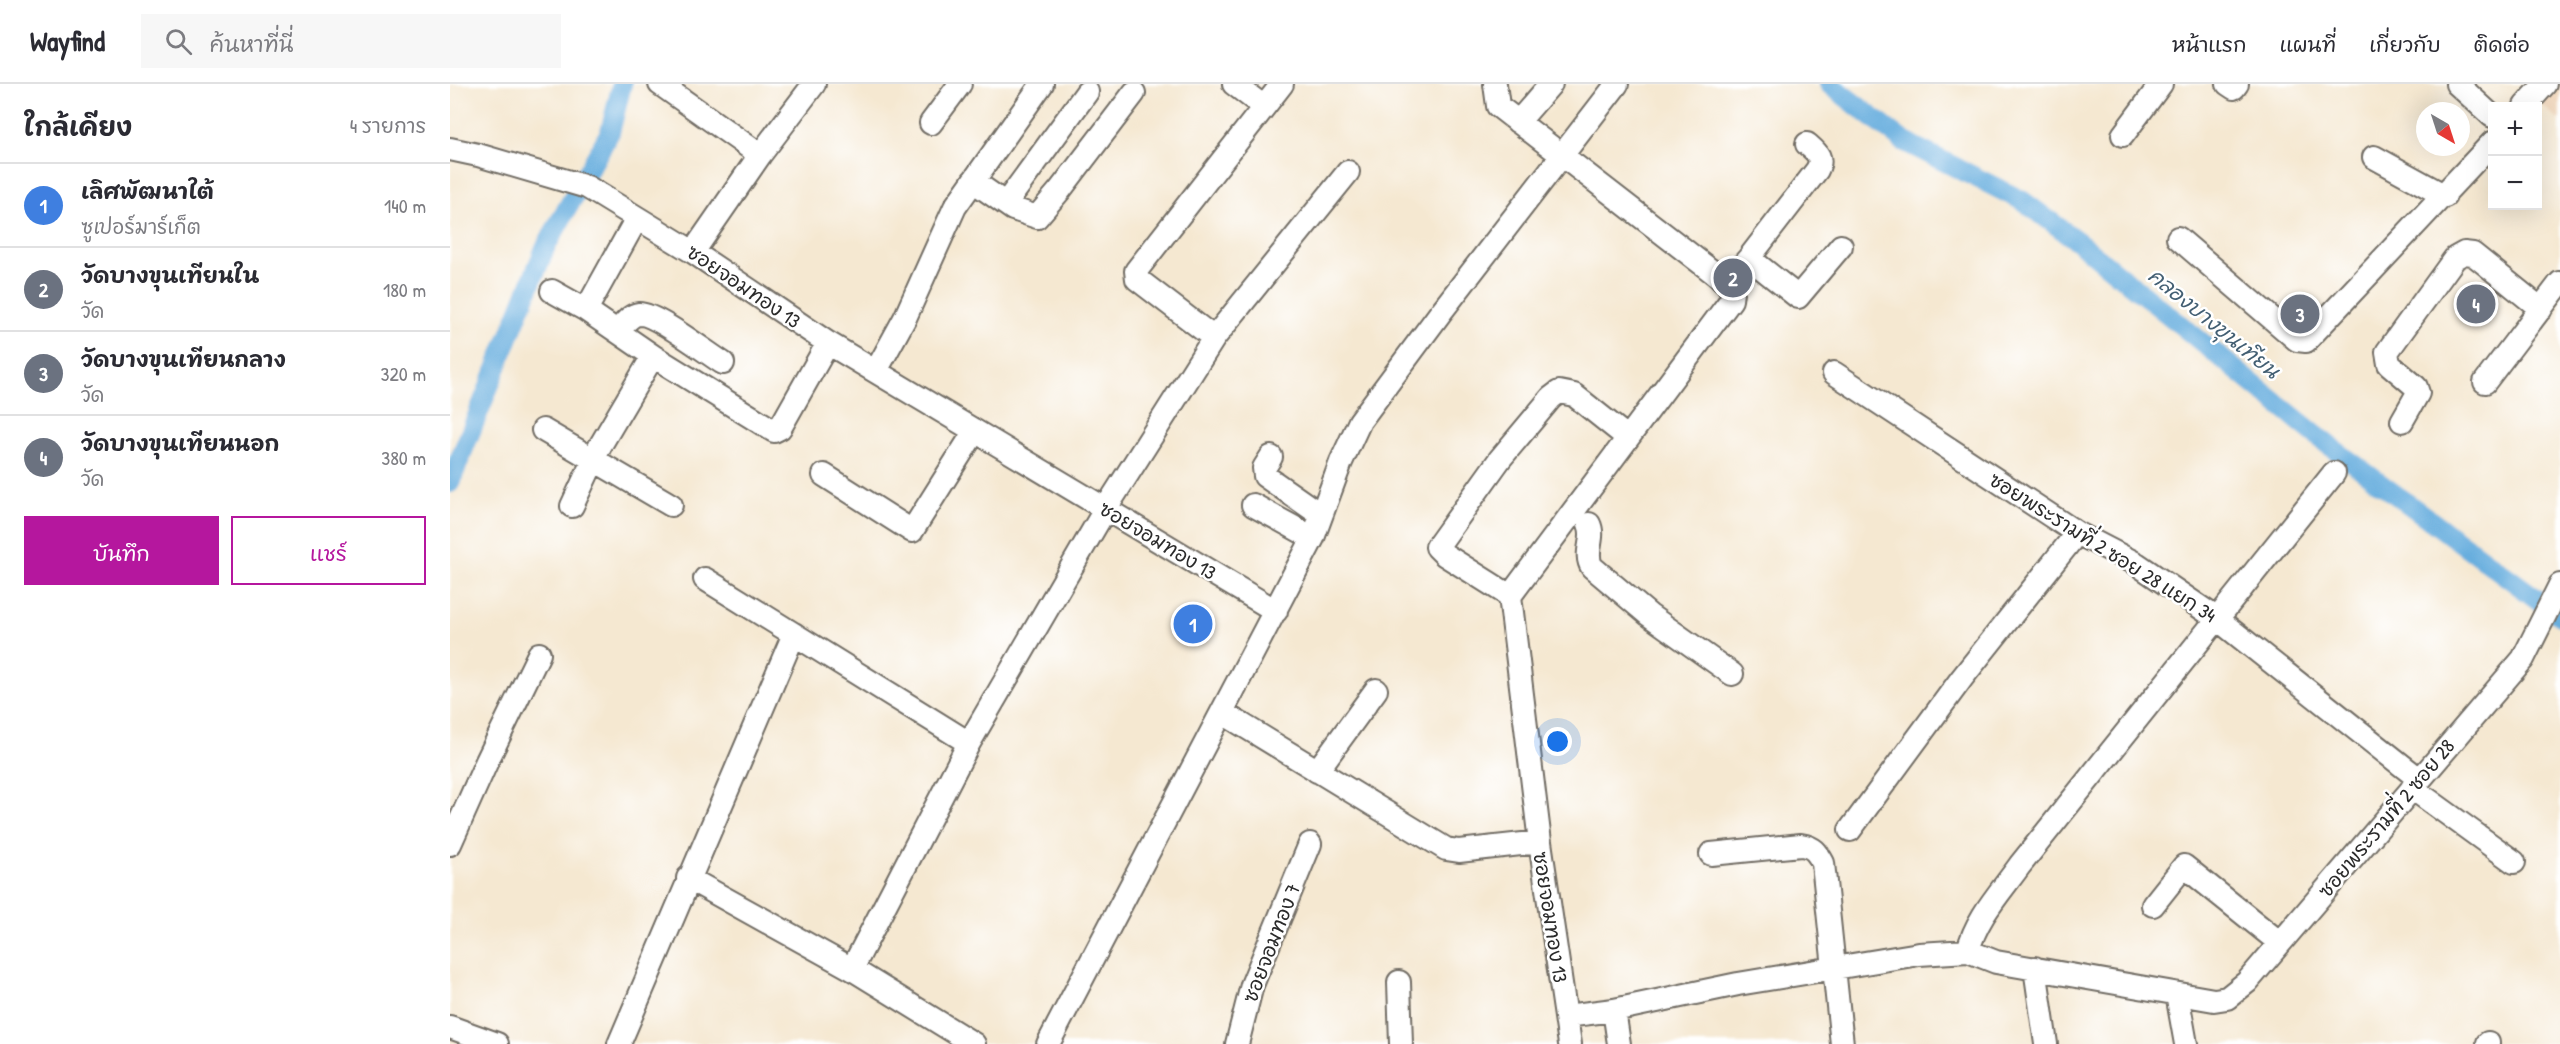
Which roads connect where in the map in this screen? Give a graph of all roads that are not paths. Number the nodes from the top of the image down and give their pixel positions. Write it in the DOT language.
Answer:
graph roads {
  1 [pos="660,84"];
  2 [pos="814,84"];
  3 [pos="960,84"];
  4 [pos="1042,84"];
  5 [pos="1234,84"];
  6 [pos="1282,84"];
  7 [pos="1495,84"];
  8 [pos="1551,84"];
  9 [pos="1617,84"];
  10 [pos="2161,84"];
  11 [pos="2457,84"];
  12 [pos="1087,92"];
  13 [pos="1134,93"];
  14 [pos="1264,107"];
  15 [pos="2488,112"];
  16 [pos="1518,122"];
  17 [pos="931,123"];
  18 [pos="2123,135"];
  19 [pos="1807,144"];
  20 [pos="450,149"];
  21 [pos="2488,149"];
  22 [pos="760,155"];
  23 [pos="1563,156"];
  24 [pos="2374,157"];
  25 [pos="1348,172"];
  26 [pos="973,181"];
  27 [pos="2445,196"];
  28 [pos="1005,203"];
  29 [pos="637,218"];
  30 [pos="2178,238"];
  31 [pos="1841,246"];
  32 [pos="693,252"];
  33 [pos="1749,258"];
  34 [pos="1727,283"];
  35 [pos="2560,283"];
  36 [pos="552,291"];
  37 [pos="2541,309"];
  38 [pos="586,310"];
  39 [pos="617,331"];
  40 [pos="1214,338"];
  41 [pos="828,343"];
  42 [pos="653,356"];
  43 [pos="723,363"];
  44 [pos="876,371"];
  45 [pos="1834,373"];
  46 [pos="2485,382"];
  47 [pos="2402,421"];
  48 [pos="543,430"];
  49 [pos="975,431"];
  50 [pos="1628,438"];
  51 [pos="1271,457"];
  52 [pos="594,458"];
  53 [pos="2334,473"];
  54 [pos="824,475"];
  55 [pos="1252,504"];
  56 [pos="671,505"];
  57 [pos="572,506"];
  58 [pos="1106,508"];
  59 [pos="1321,515"];
  60 [pos="1580,517"];
  61 [pos="2077,533"];
  62 [pos="1313,538"];
  63 [pos="705,579"];
  64 [pos="2560,585"];
  65 [pos="1510,596"];
  66 [pos="1276,611"];
  67 [pos="2216,618"];
  68 [pos="794,634"];
  69 [pos="538,654"];
  70 [pos="1732,674"];
  71 [pos="1376,690"];
  72 [pos="1223,713"];
  73 [pos="969,743"];
  74 [pos="1317,771"];
  75 [pos="2415,783"];
  76 [pos="1850,830"];
  77 [pos="1540,842"];
  78 [pos="450,844"];
  79 [pos="1310,844"];
  80 [pos="1711,854"];
  81 [pos="2514,862"];
  82 [pos="688,878"];
  83 [pos="2153,905"];
  84 [pos="2280,943"];
  85 [pos="1968,951"];
  86 [pos="1833,967"];
  87 [pos="2035,968"];
  88 [pos="852,969"];
  89 [pos="1399,982"];
  90 [pos="2177,994"];
  91 [pos="1614,1010"];
  92 [pos="1566,1016"];
  93 [pos="450,1027"];
  94 [pos="497,1044"];
  95 [pos="620,1044"];
  96 [pos="974,1044"];
  97 [pos="1048,1044"];
  98 [pos="1237,1044"];
  99 [pos="1401,1044"];
  100 [pos="1570,1044"];
  101 [pos="1619,1044"];
  102 [pos="1842,1044"];
  103 [pos="2046,1044"];
  104 [pos="2186,1044"];
  1 -- 22 [label="street"];
  2 -- 22 [label="street"];
  3 -- 17 [label="street"];
  4 -- 26 [label="street"];
  5 -- 14 [label="street"];
  6 -- 14 [label="street"];
  7 -- 16 [label="street"];
  8 -- 16 [label="street"];
  9 -- 23 [label="street"];
  10 -- 18 [label="street"];
  11 -- 15 [label="street"];
  12 -- 28 [label="street"];
  13 -- 28 [label="street"];
  14 -- 40 [label="street"];
  16 -- 23 [label="street"];
  19 -- 33 [label="street"];
  20 -- 29 [label="street, ซอยจอมทอง 13"];
  21 -- 27 [label="street"];
  22 -- 32 [label="street"];
  23 -- 34 [label="street"];
  23 -- 59 [label="street"];
  24 -- 27 [label="street"];
  25 -- 40 [label="street"];
  26 -- 28 [label="street"];
  26 -- 44 [label="street"];
  27 -- 30 [label="street"];
  29 -- 32 [label="street, ซอยจอมทอง 13"];
  29 -- 38 [label="street"];
  31 -- 33 [label="street"];
  32 -- 41 [label="street, ซอยจอมทอง 13"];
  33 -- 34 [label="street"];
  34 -- 50 [label="street"];
  35 -- 37 [label="street"];
  36 -- 38 [label="street"];
  37 -- 46 [label="street"];
  37 -- 47 [label="street"];
  38 -- 39 [label="street"];
  39 -- 42 [label="street"];
  39 -- 43 [label="street"];
  40 -- 58 [label="street"];
  41 -- 42 [label="street"];
  41 -- 44 [label="street, ซอยจอมทอง 13"];
  42 -- 52 [label="street"];
  44 -- 49 [label="street, ซอยจอมทอง 13"];
  45 -- 61 [label="street, ซอยพระรามที่ 2 ซอย 28 แยก 34"];
  48 -- 52 [label="street"];
  49 -- 54 [label="street"];
  49 -- 58 [label="street, ซอยจอมทอง 13"];
  50 -- 60 [label="street"];
  50 -- 65 [label="street"];
  51 -- 59 [label="street"];
  52 -- 56 [label="street"];
  52 -- 57 [label="street"];
  53 -- 67 [label="street"];
  55 -- 62 [label="street"];
  58 -- 66 [label="street, ซอยจอมทอง 13"];
  58 -- 73 [label="street"];
  59 -- 62 [label="street"];
  60 -- 65 [label="street"];
  60 -- 70 [label="street"];
  61 -- 67 [label="street, ซอยพระรามที่ 2 ซอย 28 แยก 34"];
  61 -- 76 [label="street"];
  62 -- 66 [label="street"];
  63 -- 68 [label="street"];
  64 -- 75 [label="street, ซอยพระรามที่ 2 ซอย 28"];
  65 -- 77 [label="street"];
  66 -- 72 [label="street"];
  67 -- 75 [label="street, ซอยพระรามที่ 2 ซอย 28 แยก 34"];
  67 -- 85 [label="street"];
  68 -- 73 [label="street"];
  68 -- 82 [label="street"];
  69 -- 78 [label="street"];
  71 -- 74 [label="street"];
  72 -- 74 [label="street, ซอยจอมทอง 13"];
  72 -- 97 [label="street"];
  73 -- 88 [label="street"];
  74 -- 77 [label="street, ซอยจอมทอง 13"];
  75 -- 81 [label="street, ซอยพระรามที่ 2 ซอย 28 แยก 34"];
  75 -- 84 [label="street, ซอยพระรามที่ 2 ซอย 28"];
  77 -- 92 [label="street, ซอยจอมทอง 13"];
  79 -- 98 [label="street, ซอยจอมทอง 7"];
  80 -- 86 [label="street"];
  82 -- 88 [label="street"];
  82 -- 95 [label="street"];
  83 -- 84 [label="street"];
  84 -- 90 [label="street, ซอยพระรามที่ 2 ซอย 28"];
  85 -- 86 [label="street"];
  85 -- 87 [label="street"];
  86 -- 91 [label="street"];
  86 -- 102 [label="street"];
  87 -- 90 [label="street"];
  87 -- 103 [label="street"];
  88 -- 96 [label="street"];
  89 -- 99 [label="street"];
  90 -- 104 [label="street"];
  91 -- 92 [label="street"];
  91 -- 101 [label="street"];
  92 -- 100 [label="street, ซอยจอมทอง 13"];
  93 -- 94 [label="street"];
}
